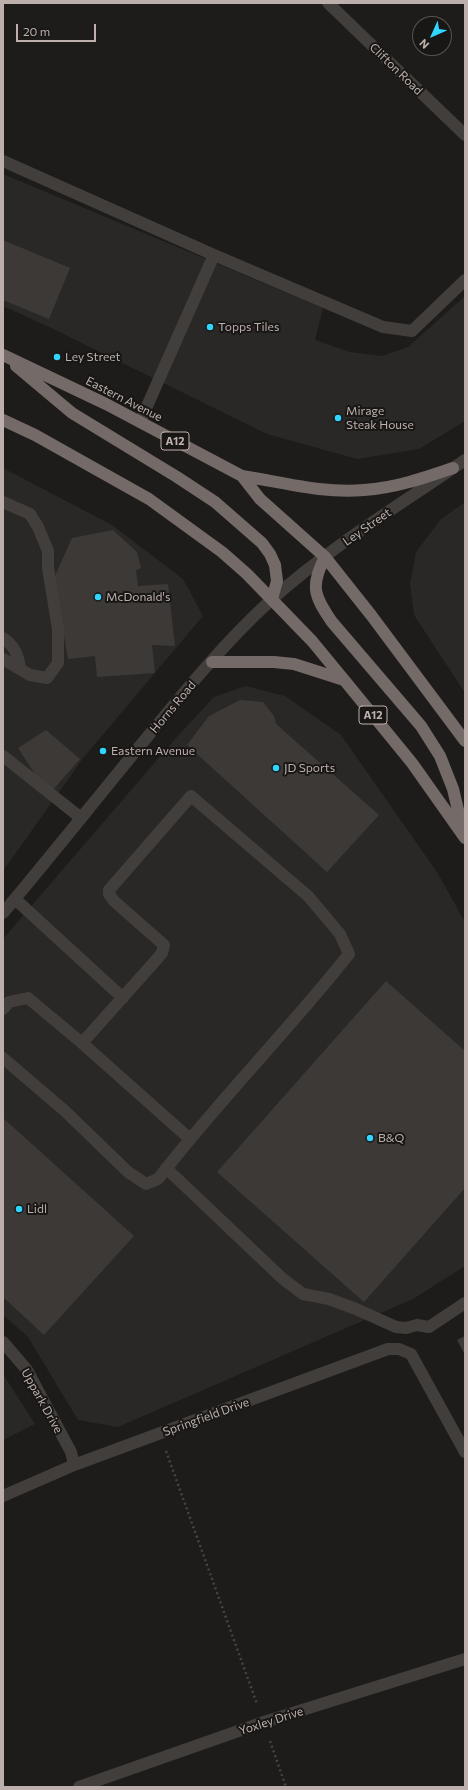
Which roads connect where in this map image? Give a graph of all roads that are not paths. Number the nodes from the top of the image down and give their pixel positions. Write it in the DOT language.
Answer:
graph roads {
  1 [pos="328,3"];
  2 [pos="465,135"];
  3 [pos="3,161"];
  4 [pos="214,255"];
  5 [pos="465,280"];
  6 [pos="3,354"];
  7 [pos="3,420"];
  8 [pos="140,422"];
  9 [pos="465,460"];
  10 [pos="453,468"];
  11 [pos="242,476"];
  12 [pos="3,502"];
  13 [pos="325,557"];
  14 [pos="272,599"];
  15 [pos="3,638"];
  16 [pos="3,659"];
  17 [pos="212,662"];
  18 [pos="20,669"];
  19 [pos="345,681"];
  20 [pos="465,741"];
  21 [pos="3,756"];
  22 [pos="81,818"];
  23 [pos="465,838"];
  24 [pos="15,899"];
  25 [pos="3,913"];
  26 [pos="123,998"];
  27 [pos="3,1008"];
  28 [pos="82,1043"];
  29 [pos="3,1058"];
  30 [pos="190,1139"];
  31 [pos="166,1168"];
  32 [pos="465,1303"];
  33 [pos="3,1342"];
  34 [pos="465,1452"];
  35 [pos="74,1464"];
  36 [pos="3,1496"];
  37 [pos="465,1659"];
  38 [pos="79,1787"];
  1 -- 2 [label="street, Clifton Road"];
  3 -- 4 [label="street"];
  4 -- 5 [label="street"];
  4 -- 8 [label="street"];
  6 -- 8 [label="highway, Eastern Avenue / A12"];
  6 -- 14 [label="highway"];
  7 -- 14 [label="highway, A12"];
  8 -- 11 [label="highway, Eastern Avenue / A12"];
  9 -- 10 [label="street, Ley Street"];
  10 -- 11 [label="highway"];
  10 -- 13 [label="street, Ley Street"];
  11 -- 13 [label="highway, Eastern Avenue / A12"];
  12 -- 18 [label="street"];
  13 -- 14 [label="street, Ley Street"];
  13 -- 20 [label="highway, Eastern Avenue / A12"];
  13 -- 23 [label="highway"];
  14 -- 17 [label="street, Horns Road"];
  14 -- 19 [label="highway, A12"];
  15 -- 18 [label="street"];
  16 -- 18 [label="street"];
  17 -- 19 [label="highway"];
  17 -- 22 [label="street, Horns Road"];
  19 -- 23 [label="highway, A12"];
  21 -- 22 [label="street"];
  22 -- 24 [label="street, Horns Road"];
  24 -- 25 [label="street, Horns Road"];
  24 -- 26 [label="street"];
  26 -- 28 [label="street"];
  26 -- 30 [label="street"];
  27 -- 28 [label="street"];
  28 -- 30 [label="street"];
  29 -- 31 [label="street"];
  30 -- 31 [label="street"];
  31 -- 32 [label="street"];
  33 -- 35 [label="street, Uppark Drive"];
  34 -- 35 [label="street, Springfield Drive"];
  35 -- 36 [label="street, Springfield Drive"];
  37 -- 38 [label="street, Yoxley Drive"];
}
